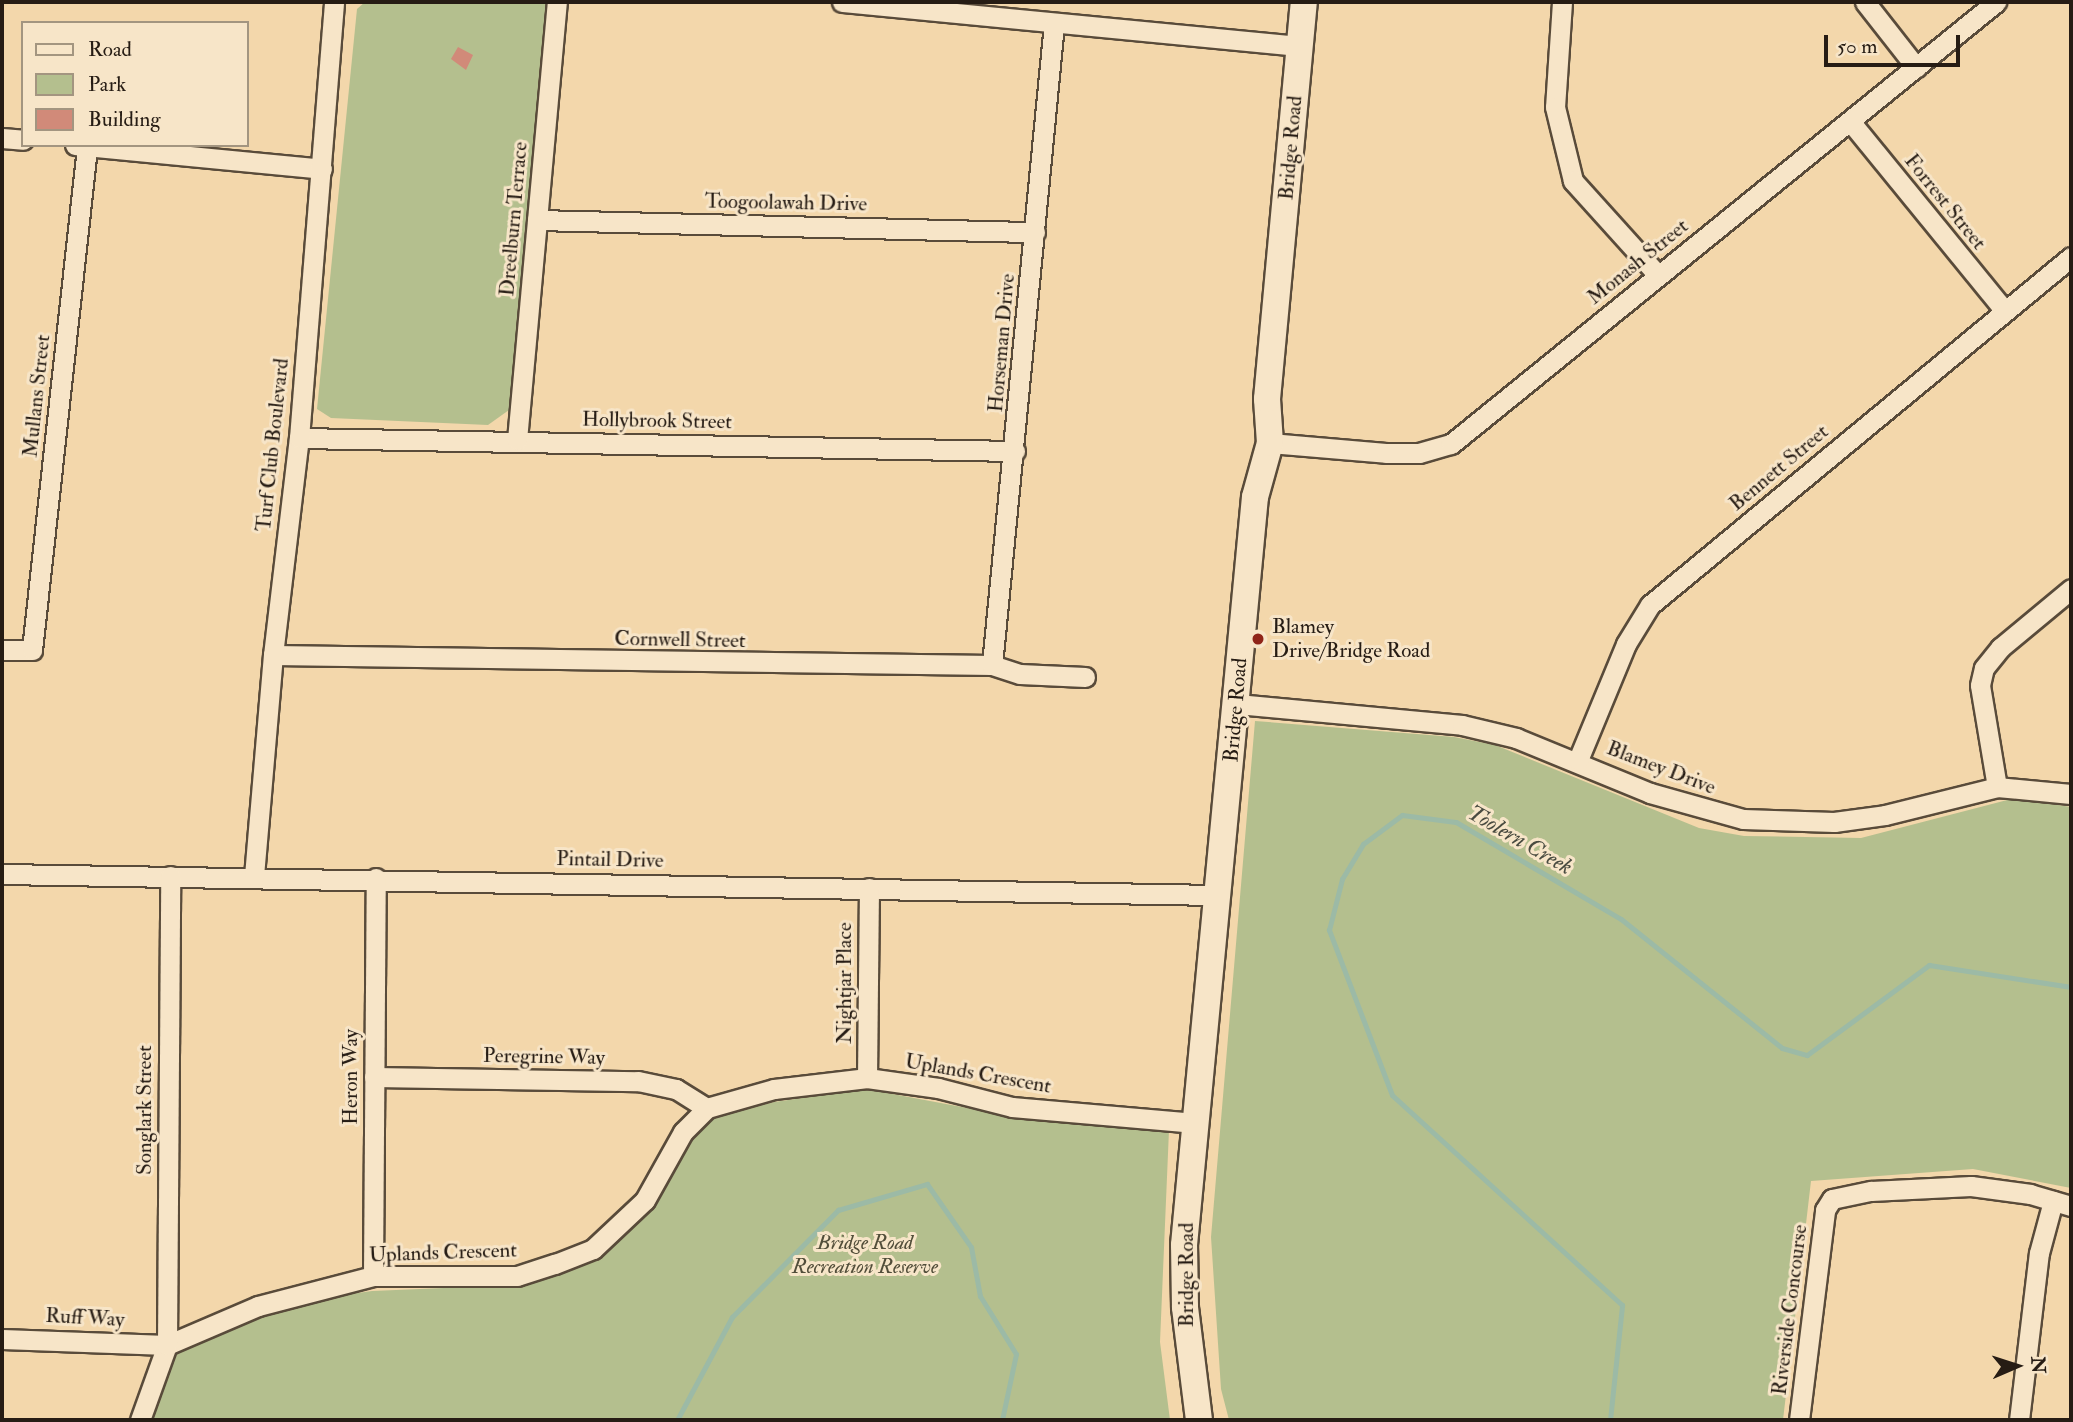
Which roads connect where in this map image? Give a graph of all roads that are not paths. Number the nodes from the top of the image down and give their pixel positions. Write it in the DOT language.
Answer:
graph roads {
  1 [pos="557,2"];
  2 [pos="842,2"];
  3 [pos="1304,2"];
  4 [pos="1562,2"];
  5 [pos="1865,2"];
  6 [pos="1996,2"];
  7 [pos="337,7"];
  8 [pos="1054,23"];
  9 [pos="1300,46"];
  10 [pos="1916,67"];
  11 [pos="1850,121"];
  12 [pos="2,138"];
  13 [pos="21,140"];
  14 [pos="81,147"];
  15 [pos="91,147"];
  16 [pos="322,169"];
  17 [pos="537,220"];
  18 [pos="1035,232"];
  19 [pos="2071,257"];
  20 [pos="1658,275"];
  21 [pos="2005,311"];
  22 [pos="299,438"];
  23 [pos="517,440"];
  24 [pos="1270,443"];
  25 [pos="1015,451"];
  26 [pos="2071,589"];
  27 [pos="2,650"];
  28 [pos="273,656"];
  29 [pos="992,665"];
  30 [pos="1085,677"];
  31 [pos="1237,704"];
  32 [pos="1578,760"];
  33 [pos="1997,787"];
  34 [pos="2071,794"];
  35 [pos="2,874"];
  36 [pos="170,876"];
  37 [pos="254,876"];
  38 [pos="376,878"];
  39 [pos="869,888"];
  40 [pos="1218,895"];
  41 [pos="374,1077"];
  42 [pos="867,1078"];
  43 [pos="707,1108"];
  44 [pos="1195,1123"];
  45 [pos="2062,1204"];
  46 [pos="373,1276"];
  47 [pos="2,1339"];
  48 [pos="167,1345"];
  49 [pos="140,1420"];
  50 [pos="1199,1420"];
  51 [pos="1799,1420"];
  52 [pos="2019,1420"];
  1 -- 17 [label="street, Dreelburn Terrace"];
  2 -- 8 [label="street"];
  3 -- 9 [label="street, Bridge Road"];
  4 -- 20 [label="street"];
  5 -- 10 [label="street"];
  6 -- 10 [label="street, Monash Street"];
  7 -- 16 [label="street, Turf Club Boulevard"];
  8 -- 9 [label="street"];
  8 -- 18 [label="street, Horseman Drive"];
  9 -- 24 [label="street, Bridge Road"];
  10 -- 11 [label="street, Monash Street"];
  11 -- 20 [label="street, Monash Street"];
  11 -- 21 [label="street, Forrest Street"];
  12 -- 13 [label="street"];
  14 -- 27 [label="street, Mullans Street"];
  15 -- 16 [label="street"];
  16 -- 22 [label="street, Turf Club Boulevard"];
  17 -- 18 [label="street, Toogoolawah Drive"];
  17 -- 23 [label="street, Dreelburn Terrace"];
  18 -- 25 [label="street, Horseman Drive"];
  19 -- 21 [label="street, Bennett Street"];
  20 -- 24 [label="street, Monash Street"];
  21 -- 32 [label="street, Bennett Street"];
  22 -- 23 [label="street, Hollybrook Street"];
  22 -- 28 [label="street, Turf Club Boulevard"];
  23 -- 25 [label="street, Hollybrook Street"];
  24 -- 31 [label="street, Bridge Road"];
  25 -- 29 [label="street, Horseman Drive"];
  26 -- 33 [label="street"];
  28 -- 29 [label="street, Cornwell Street"];
  28 -- 37 [label="street, Turf Club Boulevard"];
  29 -- 30 [label="street, Cornwell Street"];
  31 -- 32 [label="street, Blamey Drive"];
  31 -- 40 [label="street, Bridge Road"];
  32 -- 33 [label="street, Blamey Drive"];
  33 -- 34 [label="street, Blamey Drive"];
  35 -- 36 [label="street, Pintail Drive"];
  36 -- 37 [label="street, Pintail Drive"];
  36 -- 48 [label="street, Songlark Street"];
  37 -- 38 [label="street, Pintail Drive"];
  38 -- 39 [label="street, Pintail Drive"];
  38 -- 41 [label="street, Heron Way"];
  39 -- 40 [label="street, Pintail Drive"];
  39 -- 42 [label="street, Nightjar Place"];
  40 -- 44 [label="street, Bridge Road"];
  41 -- 43 [label="street, Peregrine Way"];
  41 -- 46 [label="street, Heron Way"];
  42 -- 43 [label="street, Uplands Crescent"];
  42 -- 44 [label="street, Uplands Crescent"];
  43 -- 46 [label="street, Uplands Crescent"];
  44 -- 50 [label="street, Bridge Road"];
  45 -- 51 [label="street, Riverside Concourse"];
  45 -- 52 [label="street"];
  46 -- 48 [label="street, Uplands Crescent"];
  47 -- 48 [label="street, Ruff Way"];
  48 -- 49 [label="street"];
}
